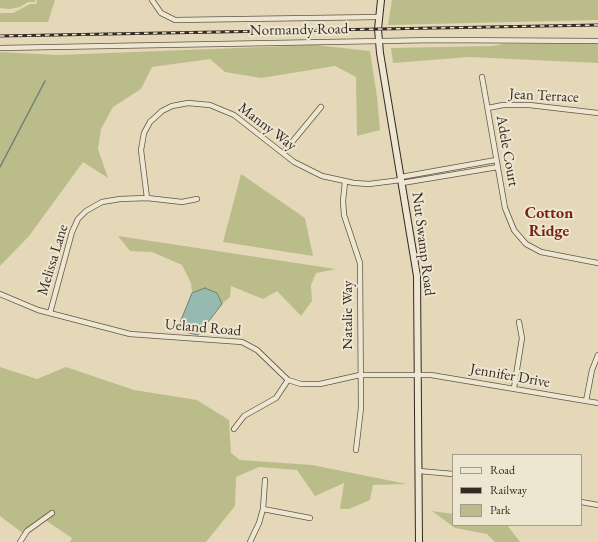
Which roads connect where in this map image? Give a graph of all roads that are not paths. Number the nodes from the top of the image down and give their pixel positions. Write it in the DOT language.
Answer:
graph roads {
  1 [pos="152,0"];
  2 [pos="381,0"];
  3 [pos="379,17"];
  4 [pos="379,41"];
  5 [pos="598,41"];
  6 [pos="0,48"];
  7 [pos="482,76"];
  8 [pos="321,107"];
  9 [pos="488,108"];
  10 [pos="598,113"];
  11 [pos="282,153"];
  12 [pos="496,160"];
  13 [pos="498,167"];
  14 [pos="450,168"];
  15 [pos="452,174"];
  16 [pos="401,180"];
  17 [pos="345,182"];
  18 [pos="147,198"];
  19 [pos="197,199"];
  20 [pos="598,263"];
  21 [pos="0,294"];
  22 [pos="50,313"];
  23 [pos="518,322"];
  24 [pos="598,355"];
  25 [pos="418,374"];
  26 [pos="360,375"];
  27 [pos="288,380"];
  28 [pos="514,388"];
  29 [pos="586,401"];
  30 [pos="598,403"];
  31 [pos="234,428"];
  32 [pos="356,450"];
  33 [pos="419,471"];
  34 [pos="452,474"];
  35 [pos="265,480"];
  36 [pos="582,502"];
  37 [pos="598,505"];
  38 [pos="263,509"];
  39 [pos="52,513"];
  40 [pos="310,518"];
  41 [pos="20,542"];
  42 [pos="250,542"];
  43 [pos="420,542"];
  1 -- 3 [label="street"];
  2 -- 3 [label="main road, Nut Swamp Road"];
  3 -- 4 [label="main road, Nut Swamp Road"];
  4 -- 5 [label="street, Normandy Road"];
  4 -- 6 [label="street, Normandy Road"];
  4 -- 16 [label="main road, Nut Swamp Road"];
  7 -- 9 [label="street, Adele Court"];
  8 -- 11 [label="street"];
  9 -- 10 [label="street, Jean Terrace"];
  9 -- 12 [label="street, Adele Court"];
  11 -- 17 [label="street, Manny Way"];
  11 -- 18 [label="street, Manny Way"];
  12 -- 13 [label="street, Adele Court"];
  12 -- 14 [label="street"];
  13 -- 15 [label="street"];
  13 -- 20 [label="street, Adele Court"];
  14 -- 15 [label="street"];
  14 -- 16 [label="street"];
  15 -- 16 [label="street"];
  16 -- 17 [label="street, Manny Way"];
  16 -- 25 [label="main road, Nut Swamp Road"];
  17 -- 26 [label="street, Natalie Way"];
  18 -- 19 [label="street, Melissa Lane"];
  18 -- 22 [label="street, Melissa Lane"];
  21 -- 22 [label="street, Ueland Road"];
  22 -- 27 [label="street, Ueland Road"];
  23 -- 28 [label="street"];
  24 -- 29 [label="street"];
  25 -- 26 [label="street"];
  25 -- 28 [label="street, Jennifer Drive"];
  25 -- 33 [label="main road, Nut Swamp Road"];
  26 -- 27 [label="street"];
  26 -- 32 [label="street, Natalie Way"];
  27 -- 31 [label="street"];
  28 -- 29 [label="street, Jennifer Drive"];
  29 -- 30 [label="street, Jennifer Drive"];
  33 -- 34 [label="street"];
  33 -- 43 [label="main road, Nut Swamp Road"];
  35 -- 38 [label="street"];
  36 -- 37 [label="street"];
  38 -- 40 [label="street"];
  38 -- 42 [label="street"];
  39 -- 41 [label="street"];
}
